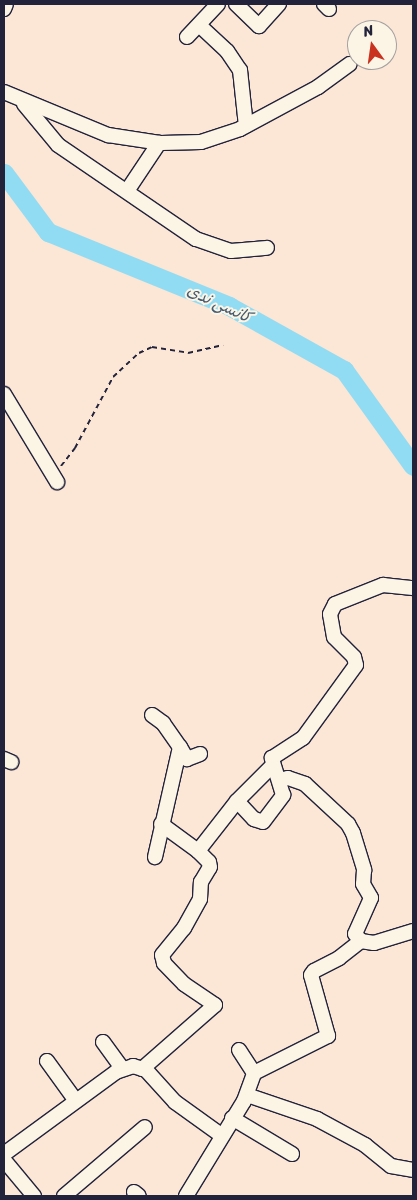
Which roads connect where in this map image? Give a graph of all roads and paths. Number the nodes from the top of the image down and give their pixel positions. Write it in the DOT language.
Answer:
graph roads {
  1 [pos="6,4"];
  2 [pos="218,4"];
  3 [pos="236,4"];
  4 [pos="279,4"];
  5 [pos="4,9"];
  6 [pos="199,25"];
  7 [pos="187,37"];
  8 [pos="347,66"];
  9 [pos="4,92"];
  10 [pos="22,101"];
  11 [pos="246,126"];
  12 [pos="159,143"];
  13 [pos="127,192"];
  14 [pos="267,248"];
  15 [pos="223,344"];
  16 [pos="4,394"];
  17 [pos="55,479"];
  18 [pos="413,588"];
  19 [pos="152,715"];
  20 [pos="180,747"];
  21 [pos="200,754"];
  22 [pos="272,766"];
  23 [pos="279,780"];
  24 [pos="237,801"];
  25 [pos="162,824"];
  26 [pos="198,851"];
  27 [pos="155,857"];
  28 [pos="413,931"];
  29 [pos="361,941"];
  30 [pos="103,1042"];
  31 [pos="240,1050"];
  32 [pos="48,1061"];
  33 [pos="122,1068"];
  34 [pos="142,1069"];
  35 [pos="254,1073"];
  36 [pos="248,1095"];
  37 [pos="76,1100"];
  38 [pos="232,1118"];
  39 [pos="145,1127"];
  40 [pos="221,1135"];
  41 [pos="4,1154"];
  42 [pos="292,1154"];
  43 [pos="4,1160"];
  44 [pos="413,1170"];
  45 [pos="34,1196"];
  46 [pos="64,1196"];
  47 [pos="186,1196"];
  1 -- 5 [label="street"];
  2 -- 6 [label="street"];
  3 -- 4 [label="street"];
  6 -- 7 [label="street"];
  6 -- 11 [label="street"];
  8 -- 11 [label="street"];
  9 -- 10 [label="street"];
  10 -- 12 [label="street"];
  10 -- 13 [label="street"];
  11 -- 12 [label="street"];
  12 -- 13 [label="street"];
  13 -- 14 [label="street"];
  15 -- 17 [label="path"];
  16 -- 17 [label="street"];
  18 -- 22 [label="street"];
  19 -- 20 [label="street"];
  20 -- 21 [label="street"];
  20 -- 25 [label="street"];
  22 -- 23 [label="street"];
  22 -- 24 [label="street"];
  23 -- 24 [label="street"];
  23 -- 29 [label="street"];
  24 -- 26 [label="street"];
  25 -- 26 [label="street"];
  25 -- 27 [label="street"];
  26 -- 34 [label="street"];
  28 -- 29 [label="street"];
  29 -- 35 [label="street"];
  30 -- 33 [label="street"];
  31 -- 35 [label="street"];
  32 -- 37 [label="street"];
  33 -- 34 [label="street"];
  33 -- 37 [label="street"];
  34 -- 40 [label="street"];
  35 -- 36 [label="street"];
  36 -- 38 [label="street"];
  36 -- 44 [label="street"];
  37 -- 41 [label="street"];
  38 -- 40 [label="street"];
  38 -- 42 [label="street"];
  39 -- 46 [label="street"];
  40 -- 47 [label="street"];
  43 -- 45 [label="street"];
}
